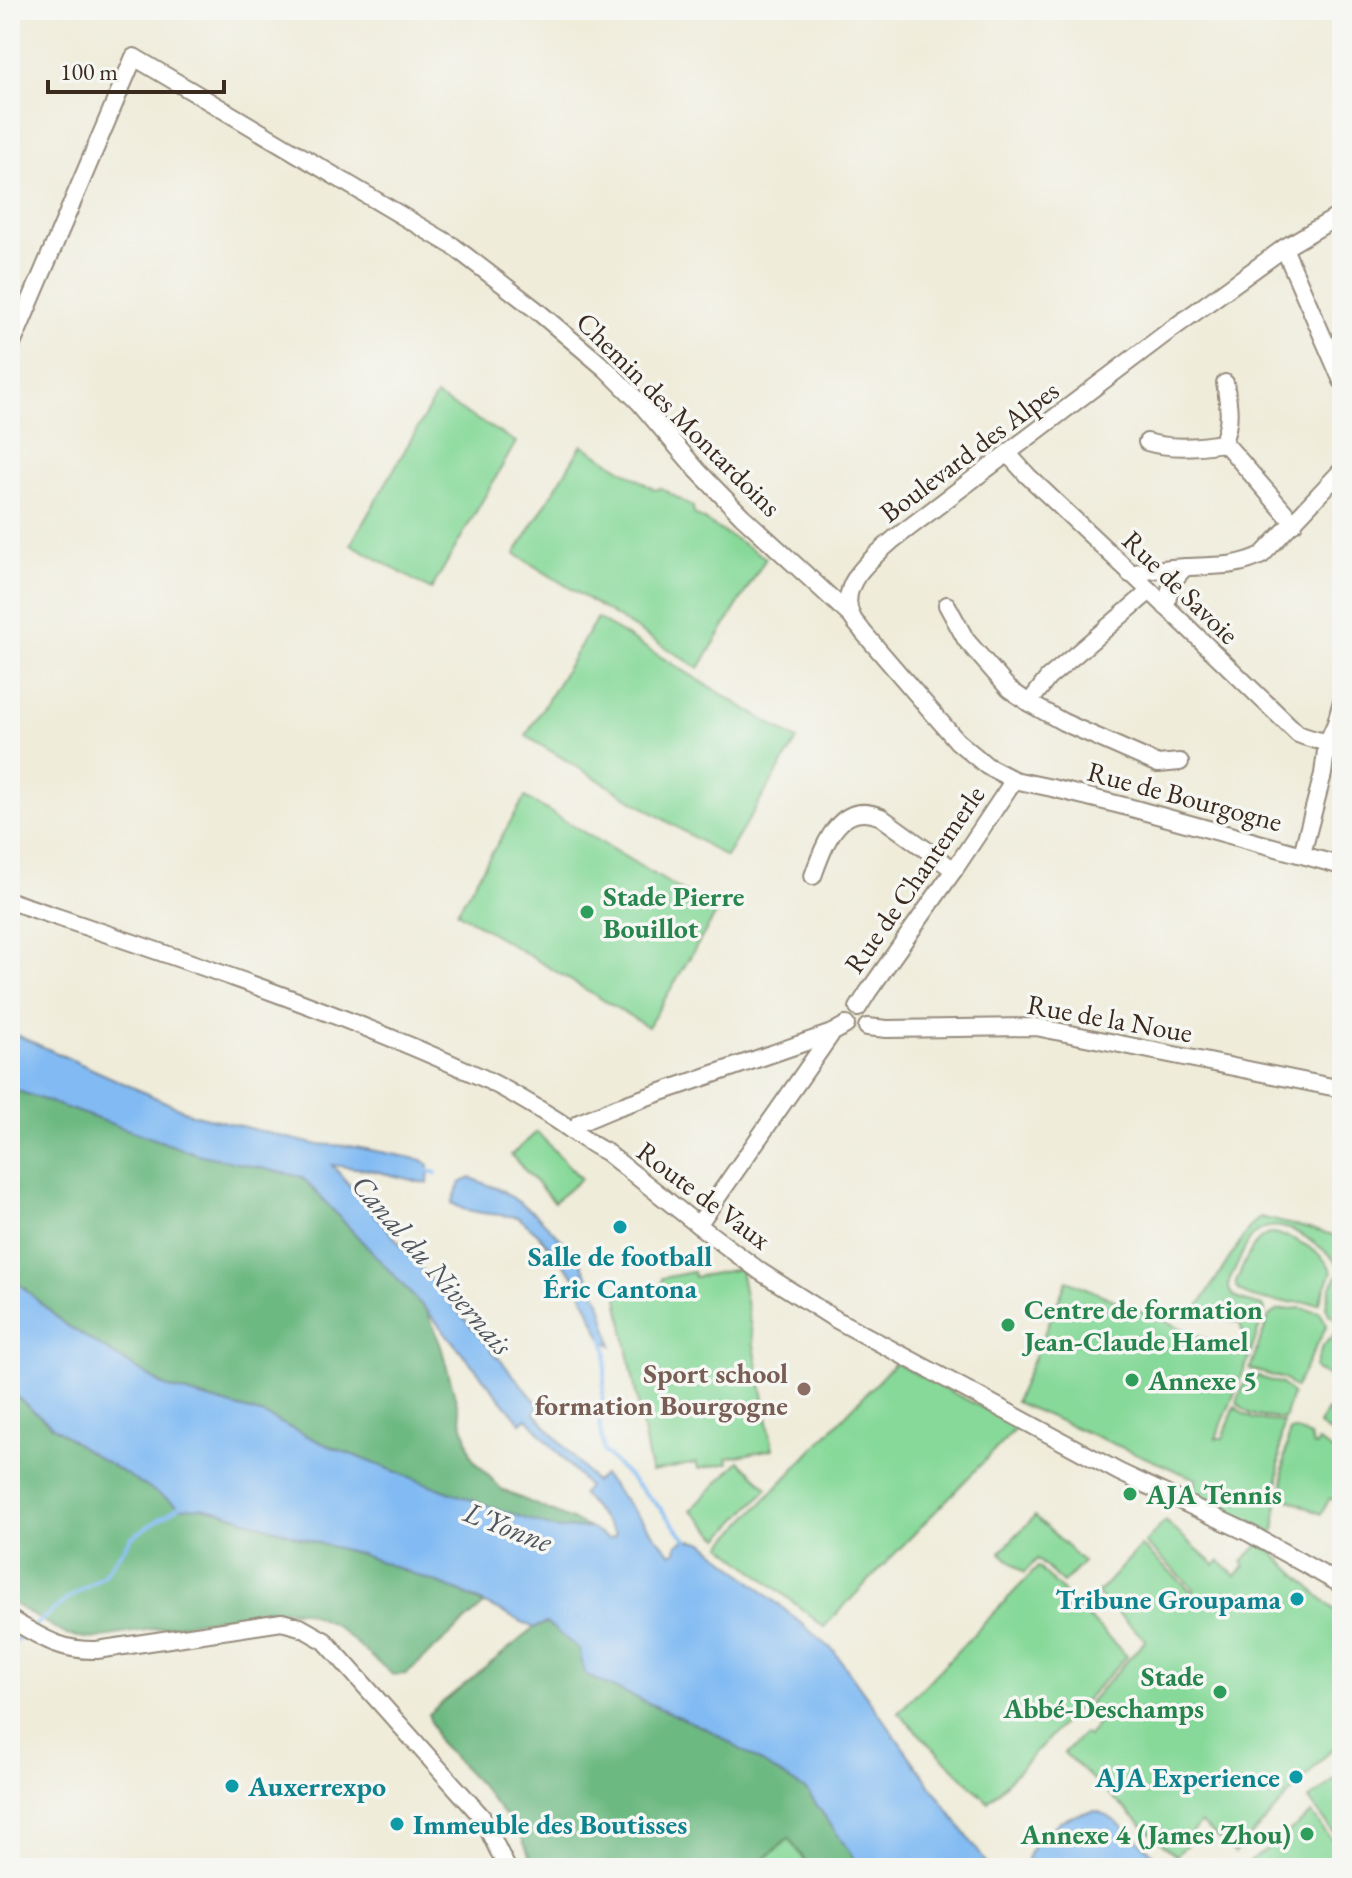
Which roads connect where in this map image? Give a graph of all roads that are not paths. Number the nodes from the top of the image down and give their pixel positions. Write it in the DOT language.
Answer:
graph roads {
  1 [pos="1342,214"];
  2 [pos="1284,248"];
  3 [pos="10,349"];
  4 [pos="1342,381"];
  5 [pos="1225,383"];
  6 [pos="1147,442"];
  7 [pos="1222,443"];
  8 [pos="1008,454"];
  9 [pos="1342,470"];
  10 [pos="1294,523"];
  11 [pos="1186,567"];
  12 [pos="1130,574"];
  13 [pos="1150,591"];
  14 [pos="947,605"];
  15 [pos="1166,607"];
  16 [pos="852,617"];
  17 [pos="1342,701"];
  18 [pos="1029,703"];
  19 [pos="1334,742"];
  20 [pos="1180,762"];
  21 [pos="1014,780"];
  22 [pos="1302,854"];
  23 [pos="1342,866"];
  24 [pos="954,870"];
  25 [pos="813,876"];
  26 [pos="10,901"];
  27 [pos="858,1008"];
  28 [pos="867,1027"];
  29 [pos="839,1029"];
  30 [pos="1342,1089"];
  31 [pos="574,1132"];
  32 [pos="698,1225"];
  33 [pos="1342,1585"];
  34 [pos="10,1619"];
  35 [pos="507,1868"];
  1 -- 2 [label="street, Boulevard des Alpes"];
  2 -- 4 [label="street"];
  2 -- 8 [label="street, Boulevard des Alpes"];
  3 -- 16 [label="street, Chemin des Montardoins"];
  5 -- 7 [label="street"];
  6 -- 7 [label="street"];
  7 -- 10 [label="street"];
  8 -- 12 [label="street, Rue de Savoie"];
  8 -- 16 [label="street, Boulevard des Alpes"];
  9 -- 10 [label="street"];
  10 -- 11 [label="street"];
  11 -- 12 [label="street"];
  11 -- 15 [label="street"];
  12 -- 13 [label="street, Rue de Savoie"];
  13 -- 15 [label="street, Rue de Savoie"];
  13 -- 18 [label="street"];
  14 -- 18 [label="street"];
  15 -- 19 [label="street, Rue de Savoie"];
  16 -- 21 [label="street"];
  17 -- 19 [label="street"];
  18 -- 20 [label="street"];
  19 -- 22 [label="street"];
  21 -- 22 [label="street, Rue de Bourgogne"];
  21 -- 24 [label="street, Rue de Chantemerle"];
  22 -- 23 [label="street, Rue de Bourgogne"];
  24 -- 25 [label="street"];
  24 -- 27 [label="street, Rue de Chantemerle"];
  26 -- 31 [label="street, Route de Vaux"];
  27 -- 28 [label="street"];
  27 -- 29 [label="street, Rue de Chantemerle"];
  28 -- 29 [label="street, Rue de la Noue"];
  28 -- 30 [label="street, Rue de la Noue"];
  29 -- 31 [label="street"];
  29 -- 32 [label="street"];
  31 -- 32 [label="street, Route de Vaux"];
  32 -- 33 [label="street, Route de Vaux"];
  34 -- 35 [label="street"];
}
